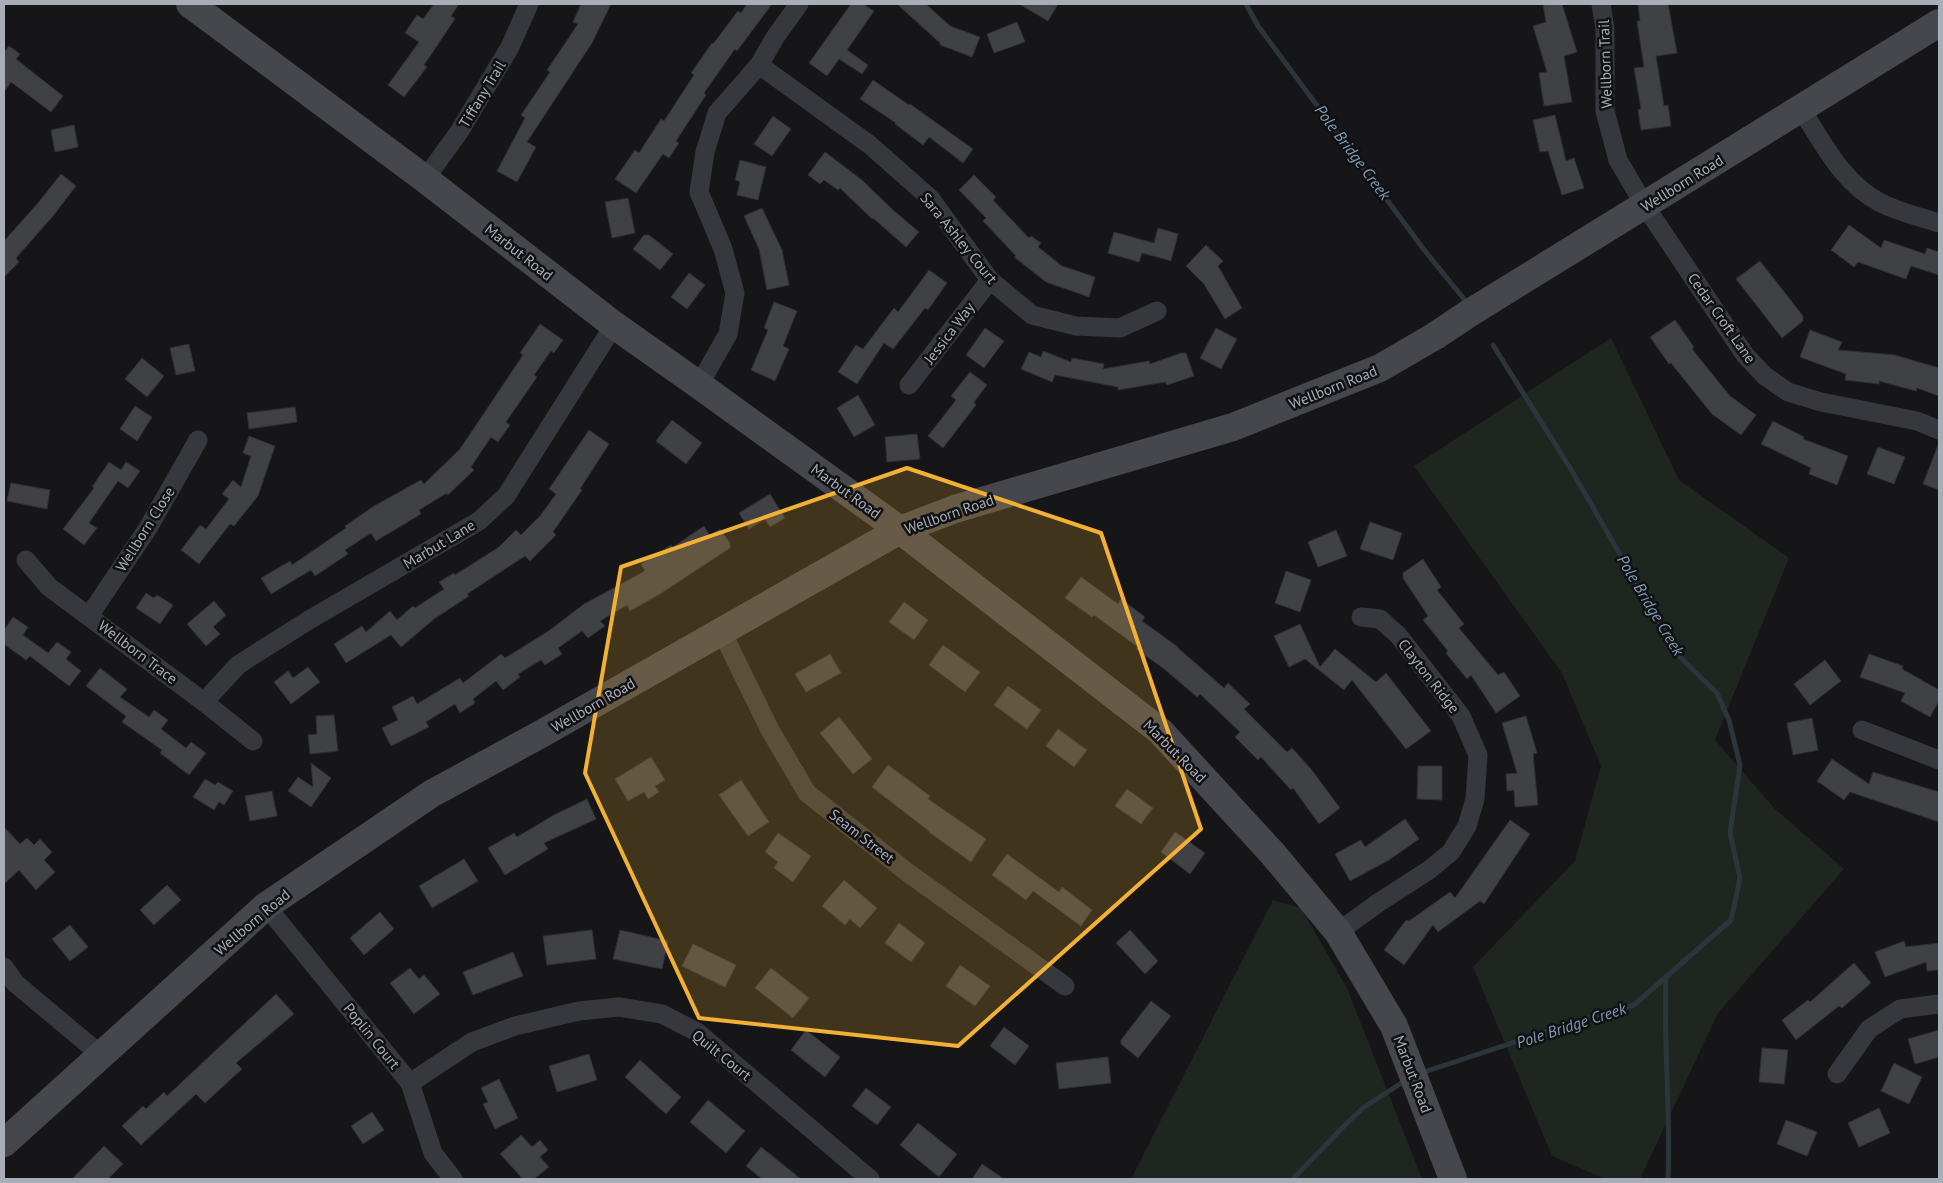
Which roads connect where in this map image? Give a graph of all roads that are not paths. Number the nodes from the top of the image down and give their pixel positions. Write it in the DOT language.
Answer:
graph roads {
  1 [pos="190,4"];
  2 [pos="529,4"];
  3 [pos="799,4"];
  4 [pos="1602,4"];
  5 [pos="1939,23"];
  6 [pos="759,65"];
  7 [pos="1801,109"];
  8 [pos="425,179"];
  9 [pos="1645,206"];
  10 [pos="1939,223"];
  11 [pos="990,280"];
  12 [pos="1157,311"];
  13 [pos="614,325"];
  14 [pos="699,385"];
  15 [pos="909,385"];
  16 [pos="1939,430"];
  17 [pos="198,440"];
  18 [pos="955,509"];
  19 [pos="900,530"];
  20 [pos="26,560"];
  21 [pos="939,561"];
  22 [pos="89,616"];
  23 [pos="1361,617"];
  24 [pos="722,632"];
  25 [pos="204,702"];
  26 [pos="1862,730"];
  27 [pos="253,741"];
  28 [pos="1939,760"];
  29 [pos="266,906"];
  30 [pos="1338,932"];
  31 [pos="4,967"];
  32 [pos="1065,986"];
  33 [pos="1939,1004"];
  34 [pos="101,1055"];
  35 [pos="1836,1074"];
  36 [pos="410,1083"];
  37 [pos="4,1143"];
  38 [pos="453,1179"];
  39 [pos="870,1179"];
  40 [pos="1453,1179"];
  1 -- 8 [label="street, Marbut Road"];
  2 -- 8 [label="street, Tiffany Trail"];
  3 -- 6 [label="street"];
  4 -- 9 [label="street, Wellborn Trail"];
  5 -- 7 [label="street, Wellborn Road"];
  6 -- 11 [label="street, Sara Ashley Court"];
  6 -- 14 [label="street"];
  7 -- 9 [label="street, Wellborn Road"];
  7 -- 10 [label="street"];
  8 -- 13 [label="street, Marbut Road"];
  9 -- 16 [label="street, Cedar Croft Lane"];
  9 -- 18 [label="street, Wellborn Road"];
  11 -- 12 [label="street, Sara Ashley Court"];
  11 -- 15 [label="street, Jessica Way"];
  13 -- 14 [label="street, Marbut Road"];
  13 -- 25 [label="street, Marbut Lane"];
  14 -- 19 [label="street, Marbut Road"];
  17 -- 22 [label="street, Wellborn Close"];
  18 -- 19 [label="street, Wellborn Road"];
  18 -- 21 [label="street"];
  19 -- 21 [label="street, Marbut Road"];
  19 -- 24 [label="street, Wellborn Road"];
  20 -- 22 [label="street, Wellborn Trace"];
  21 -- 30 [label="street, Marbut Road"];
  22 -- 25 [label="street, Wellborn Trace"];
  23 -- 30 [label="street, Clayton Ridge"];
  24 -- 29 [label="street, Wellborn Road"];
  24 -- 32 [label="street, Seam Street"];
  25 -- 27 [label="street, Wellborn Trace"];
  26 -- 28 [label="street"];
  29 -- 34 [label="street, Wellborn Road"];
  29 -- 36 [label="street, Poplin Court"];
  30 -- 40 [label="street, Marbut Road"];
  31 -- 34 [label="street"];
  33 -- 35 [label="street"];
  34 -- 37 [label="street, Wellborn Road"];
  36 -- 38 [label="street, Poplin Court"];
  36 -- 39 [label="street, Quilt Court"];
}
